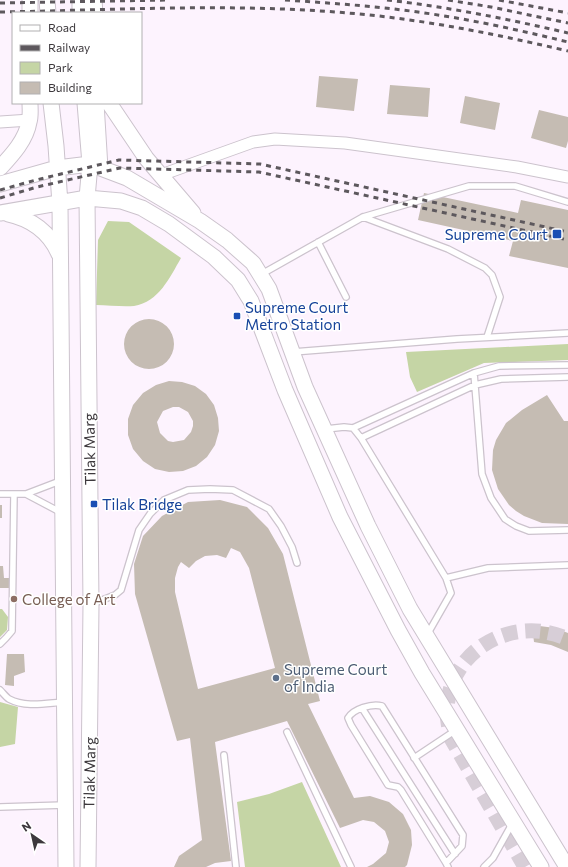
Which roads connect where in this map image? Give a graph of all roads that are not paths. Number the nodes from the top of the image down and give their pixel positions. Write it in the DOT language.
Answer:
graph roads {
  1 [pos="30,0"];
  2 [pos="48,0"];
  3 [pos="80,0"];
  4 [pos="94,0"];
  5 [pos="30,12"];
  6 [pos="48,12"];
  7 [pos="80,12"];
  8 [pos="95,12"];
  9 [pos="30,104"];
  10 [pos="51,104"];
  11 [pos="85,104"];
  12 [pos="96,104"];
  13 [pos="110,104"];
  14 [pos="30,120"];
  15 [pos="0,122"];
  16 [pos="95,166"];
  17 [pos="0,168"];
  18 [pos="57,168"];
  19 [pos="161,175"];
  20 [pos="568,177"];
  21 [pos="0,184"];
  22 [pos="87,198"];
  23 [pos="568,202"];
  24 [pos="60,204"];
  25 [pos="1,213"];
  26 [pos="363,217"];
  27 [pos="200,221"];
  28 [pos="227,240"];
  29 [pos="318,242"];
  30 [pos="60,254"];
  31 [pos="212,255"];
  32 [pos="260,275"];
  33 [pos="346,297"];
  34 [pos="568,332"];
  35 [pos="487,338"];
  36 [pos="292,352"];
  37 [pos="568,365"];
  38 [pos="474,372"];
  39 [pos="568,378"];
  40 [pos="475,385"];
  41 [pos="353,428"];
  42 [pos="324,429"];
  43 [pos="361,438"];
  44 [pos="62,480"];
  45 [pos="0,494"];
  46 [pos="14,494"];
  47 [pos="26,494"];
  48 [pos="63,514"];
  49 [pos="568,530"];
  50 [pos="297,563"];
  51 [pos="568,564"];
  52 [pos="446,578"];
  53 [pos="91,605"];
  54 [pos="426,636"];
  55 [pos="0,644"];
  56 [pos="90,675"];
  57 [pos="65,676"];
  58 [pos="0,690"];
  59 [pos="65,702"];
  60 [pos="362,708"];
  61 [pos="457,729"];
  62 [pos="287,732"];
  63 [pos="224,755"];
  64 [pos="414,758"];
  65 [pos="66,805"];
  66 [pos="0,807"];
  67 [pos="514,822"];
  68 [pos="455,854"];
  69 [pos="447,865"];
  70 [pos="66,867"];
  71 [pos="88,867"];
  72 [pos="236,867"];
  73 [pos="351,867"];
  74 [pos="484,867"];
  75 [pos="541,867"];
  76 [pos="567,867"];
  1 -- 5 [label="main road"];
  2 -- 6 [label="main road"];
  3 -- 7 [label="main road"];
  4 -- 8 [label="main road"];
  9 -- 14 [label="main road"];
  10 -- 18 [label="main road, Tilak Marg"];
  11 -- 16 [label="main road"];
  12 -- 16 [label="main road"];
  13 -- 19 [label="main road"];
  14 -- 15 [label="street"];
  14 -- 17 [label="main road"];
  16 -- 18 [label="main road"];
  16 -- 22 [label="main road, Tilak Marg"];
  16 -- 27 [label="main road"];
  18 -- 21 [label="main road"];
  18 -- 24 [label="main road, Tilak Marg"];
  19 -- 20 [label="street"];
  19 -- 27 [label="main road"];
  22 -- 24 [label="main road"];
  22 -- 31 [label="main road"];
  22 -- 53 [label="main road, Tilak Marg"];
  23 -- 26 [label="lane"];
  24 -- 25 [label="main road"];
  24 -- 30 [label="main road, Tilak Marg"];
  25 -- 30 [label="main road"];
  26 -- 29 [label="lane"];
  26 -- 35 [label="lane"];
  27 -- 28 [label="main road"];
  28 -- 31 [label="main road"];
  28 -- 32 [label="main road"];
  29 -- 32 [label="lane"];
  29 -- 33 [label="lane"];
  30 -- 44 [label="main road, Tilak Marg"];
  31 -- 61 [label="main road"];
  32 -- 36 [label="main road"];
  34 -- 35 [label="lane"];
  35 -- 36 [label="lane"];
  36 -- 42 [label="main road"];
  37 -- 38 [label="lane"];
  38 -- 40 [label="lane"];
  38 -- 41 [label="lane"];
  39 -- 40 [label="lane"];
  40 -- 43 [label="lane"];
  40 -- 49 [label="lane"];
  41 -- 42 [label="lane"];
  41 -- 43 [label="lane"];
  42 -- 54 [label="main road"];
  43 -- 52 [label="lane"];
  44 -- 47 [label="lane"];
  44 -- 48 [label="main road, Tilak Marg"];
  45 -- 46 [label="lane"];
  46 -- 47 [label="lane"];
  46 -- 55 [label="lane"];
  47 -- 48 [label="lane"];
  48 -- 57 [label="main road, Tilak Marg"];
  50 -- 53 [label="lane"];
  51 -- 52 [label="lane"];
  52 -- 54 [label="lane"];
  53 -- 56 [label="main road, Tilak Marg"];
  54 -- 76 [label="main road"];
  56 -- 57 [label="main road"];
  56 -- 71 [label="main road, Tilak Marg"];
  57 -- 59 [label="main road, Tilak Marg"];
  58 -- 59 [label="lane"];
  59 -- 65 [label="main road, Tilak Marg"];
  60 -- 64 [label="lane"];
  60 -- 68 [label="lane"];
  60 -- 69 [label="lane"];
  61 -- 64 [label="lane"];
  61 -- 67 [label="main road"];
  62 -- 73 [label="lane"];
  63 -- 72 [label="lane"];
  64 -- 68 [label="lane"];
  65 -- 66 [label="lane"];
  65 -- 70 [label="main road, Tilak Marg"];
  67 -- 74 [label="lane"];
  67 -- 75 [label="main road"];
  68 -- 69 [label="lane"];
}
